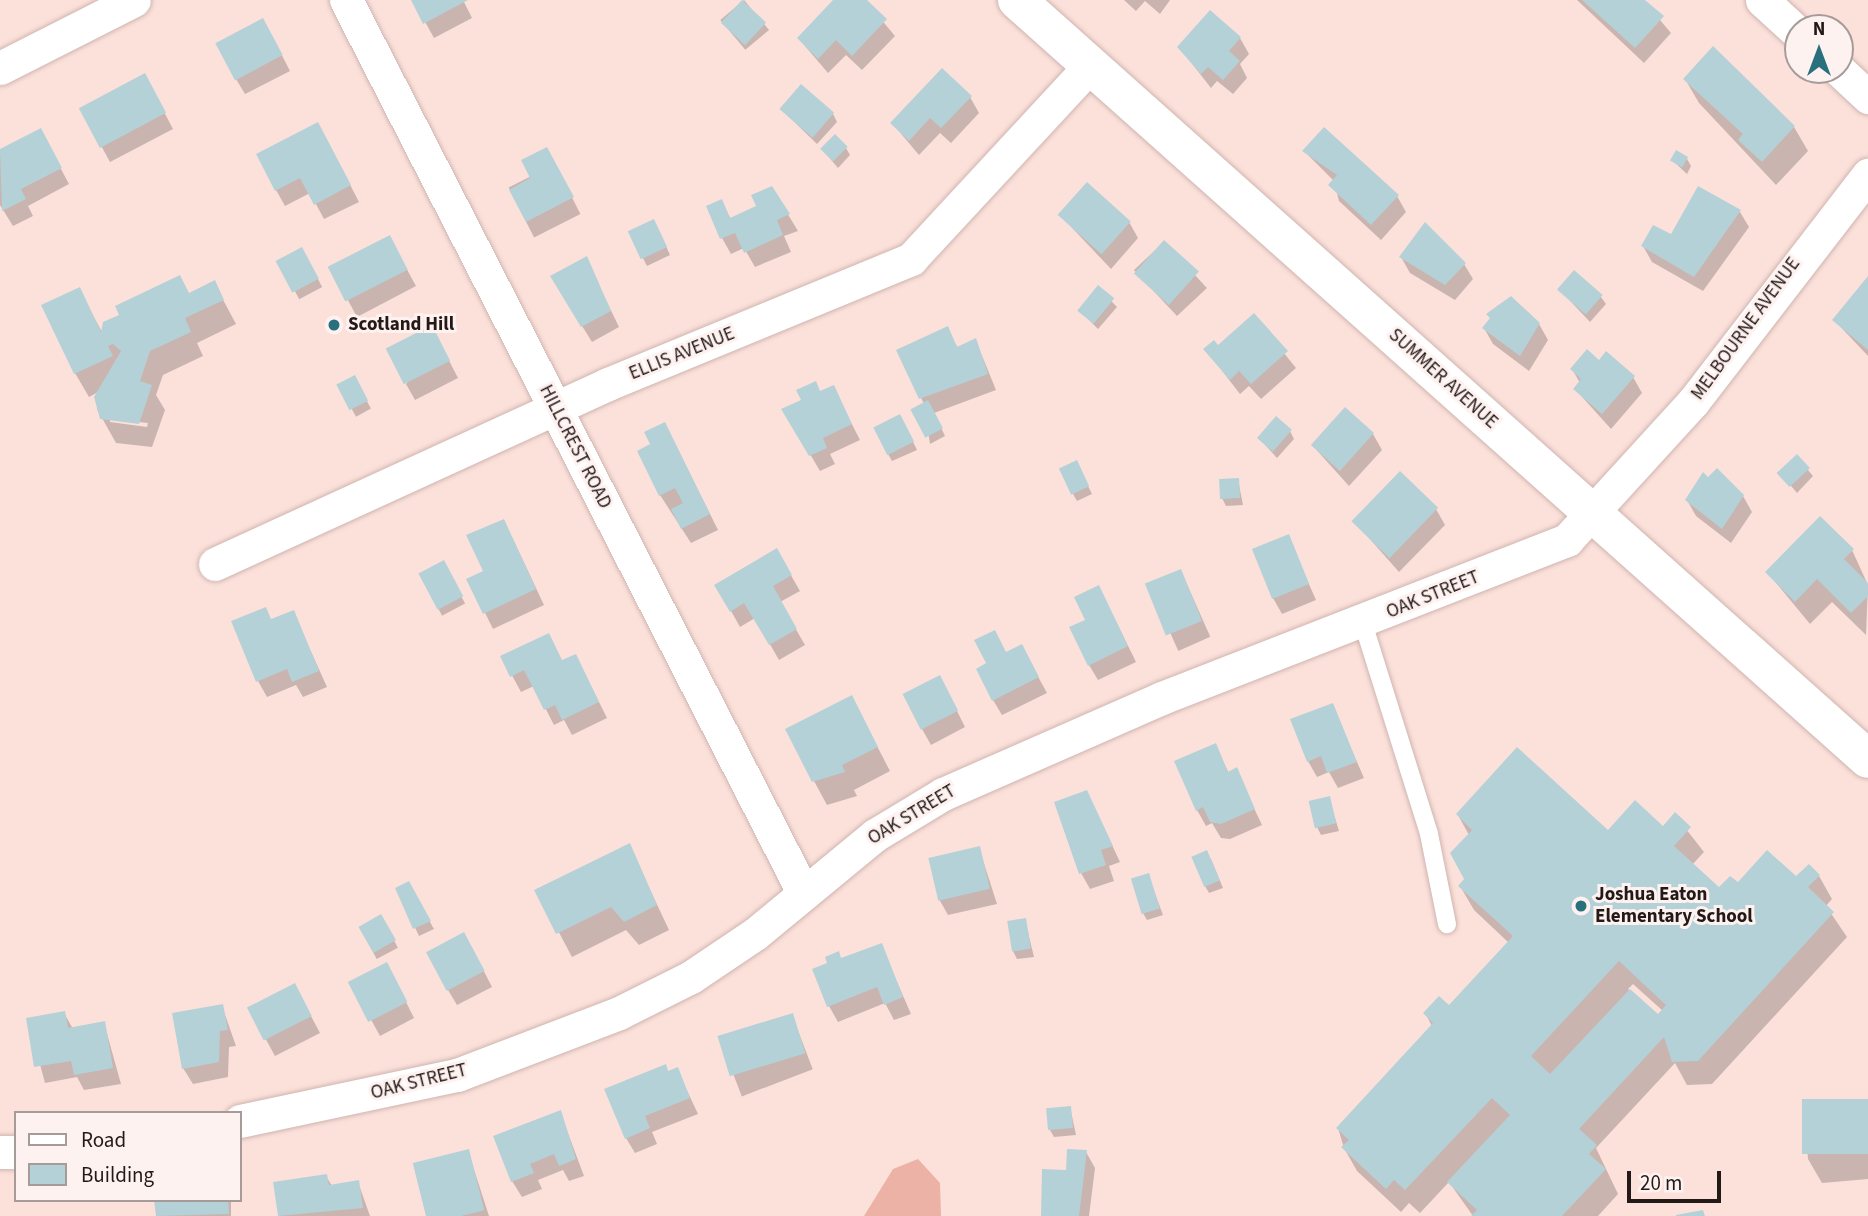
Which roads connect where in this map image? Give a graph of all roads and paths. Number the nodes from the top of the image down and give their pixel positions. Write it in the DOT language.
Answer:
graph roads {
  1 [pos="134,0"];
  2 [pos="345,0"];
  3 [pos="1017,0"];
  4 [pos="1762,0"];
  5 [pos="1784,20"];
  6 [pos="1090,66"];
  7 [pos="0,68"];
  8 [pos="1854,84"];
  9 [pos="1868,97"];
  10 [pos="1868,175"];
  11 [pos="555,407"];
  12 [pos="1596,515"];
  13 [pos="215,564"];
  14 [pos="1363,623"];
  15 [pos="1868,759"];
  16 [pos="804,894"];
  17 [pos="1447,924"];
  18 [pos="242,1121"];
  1 -- 7 [label="street"];
  2 -- 11 [label="street, HILLCREST ROAD"];
  3 -- 6 [label="street, SUMMER AVENUE"];
  4 -- 5 [label="street"];
  6 -- 11 [label="street, ELLIS AVENUE"];
  6 -- 12 [label="street, SUMMER AVENUE"];
  8 -- 9 [label="street"];
  10 -- 12 [label="street, MELBOURNE AVENUE"];
  11 -- 13 [label="street, ELLIS AVENUE"];
  11 -- 16 [label="street, HILLCREST ROAD"];
  12 -- 14 [label="street, OAK STREET"];
  12 -- 15 [label="street, SUMMER AVENUE"];
  14 -- 16 [label="street, OAK STREET"];
  14 -- 17 [label="lane"];
  16 -- 18 [label="street, OAK STREET"];
}
